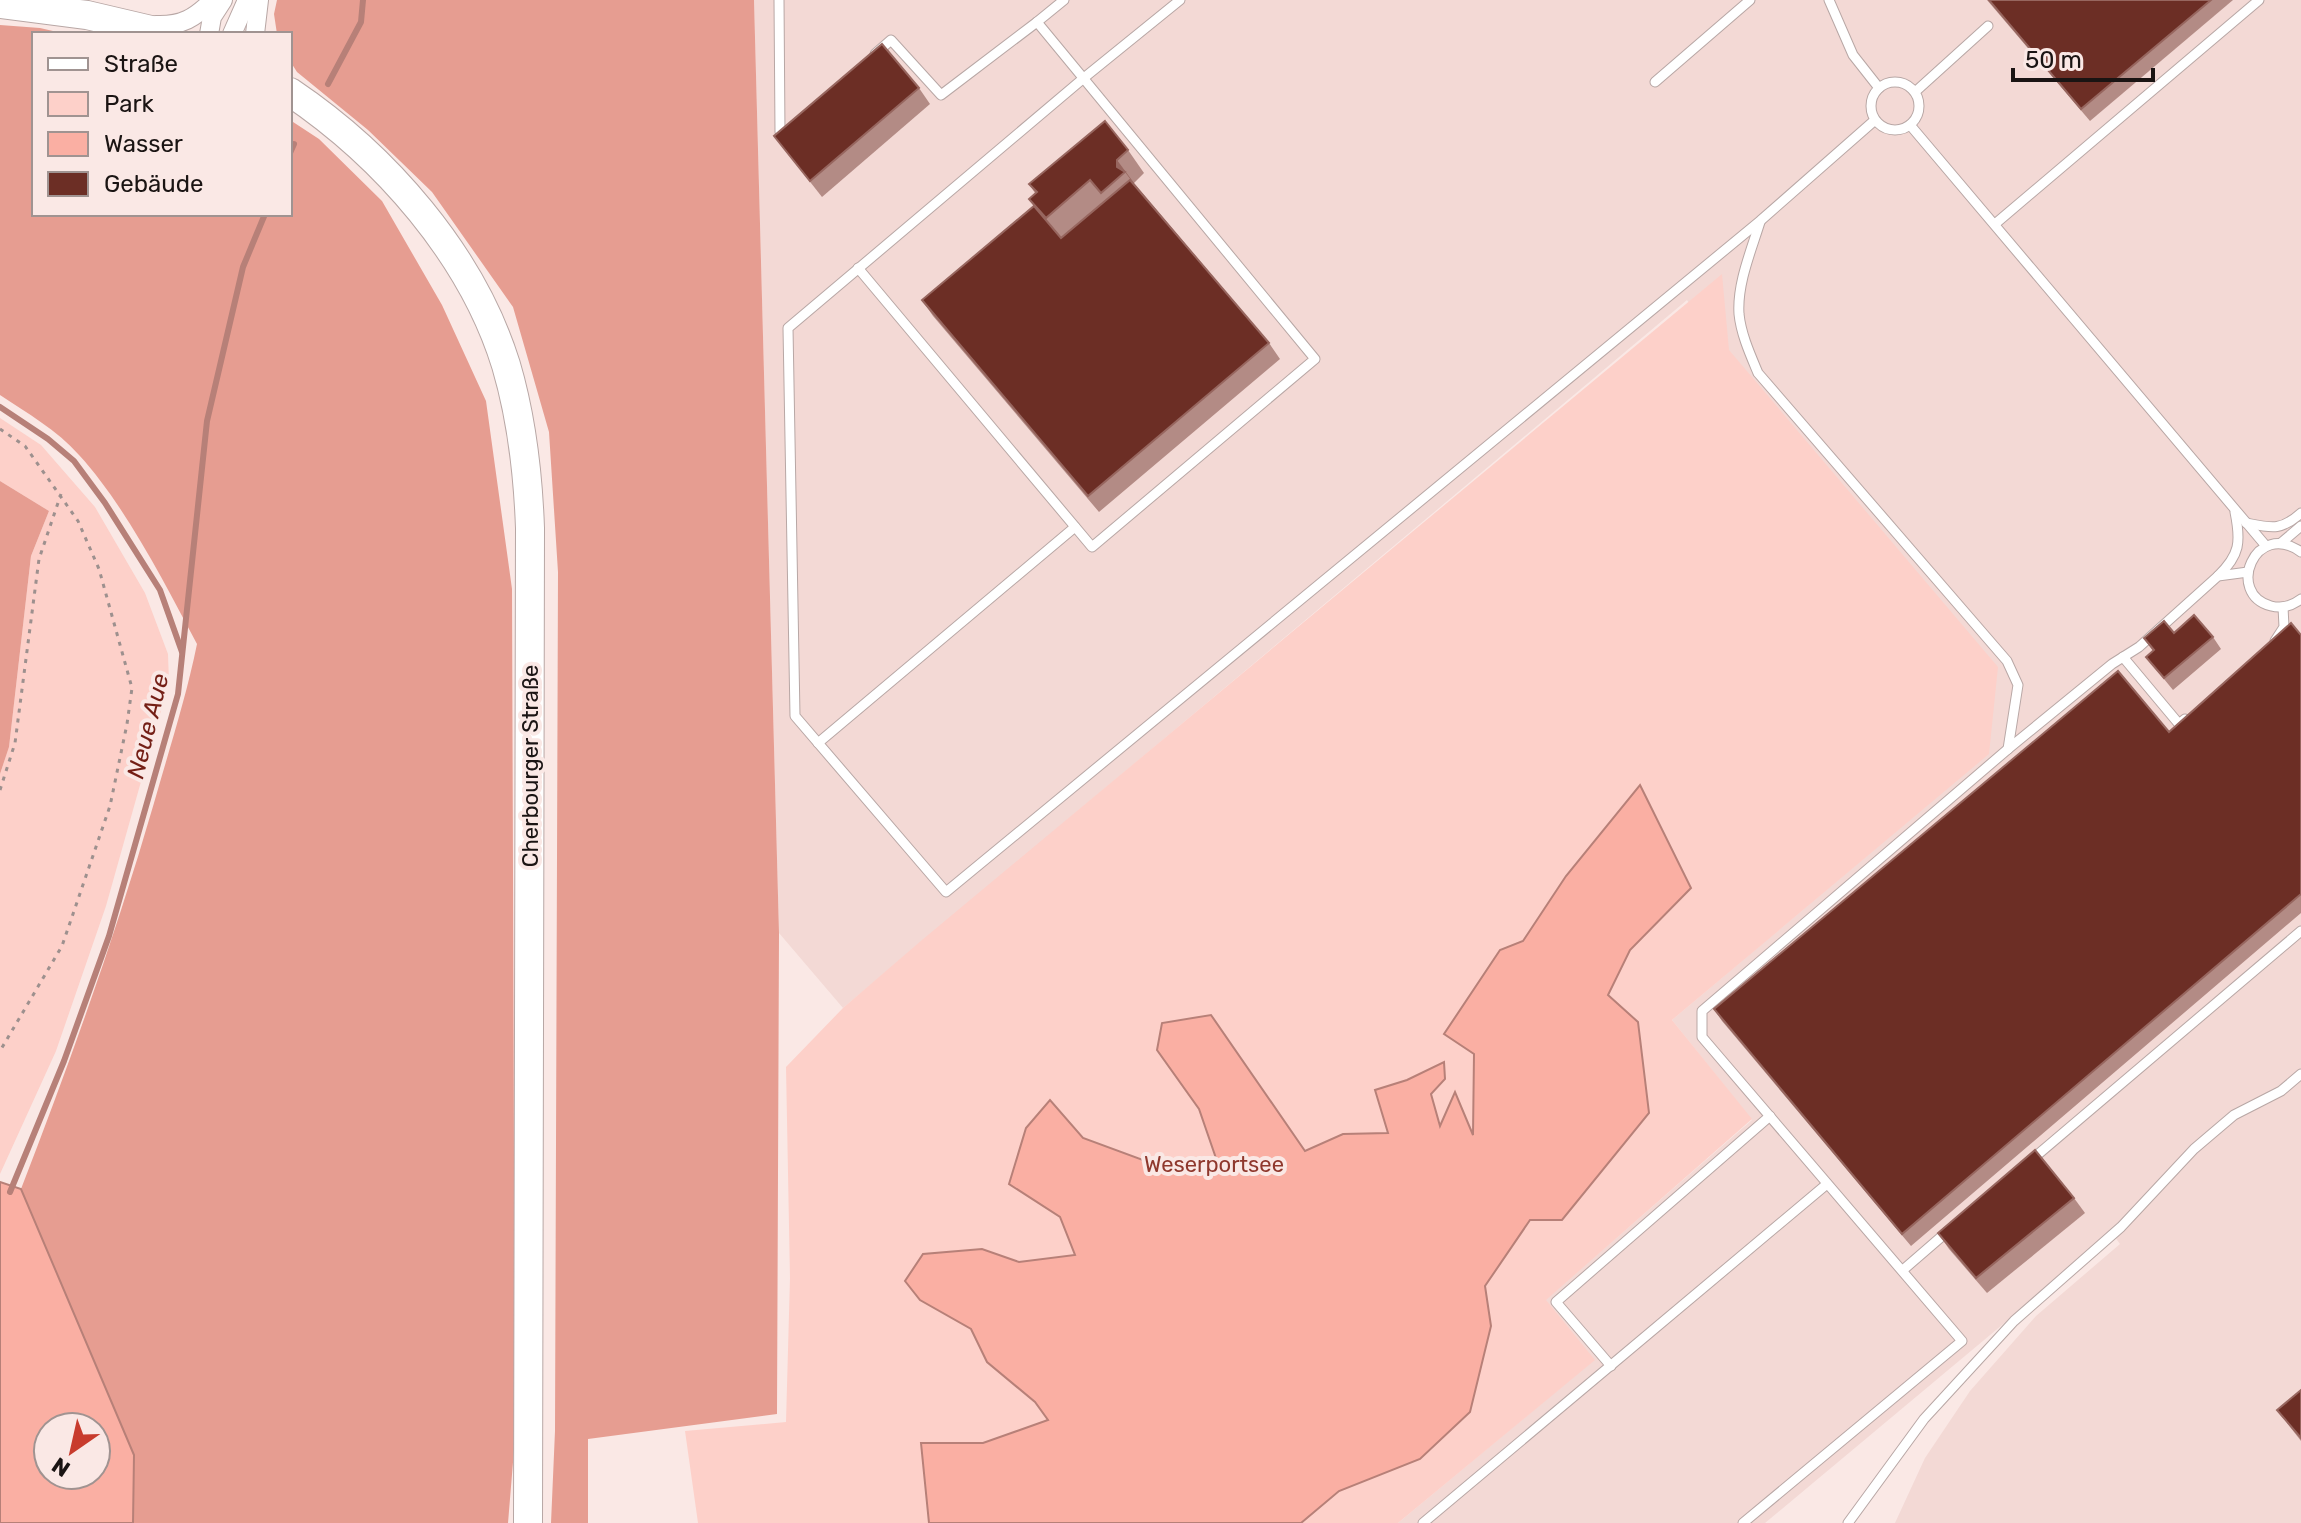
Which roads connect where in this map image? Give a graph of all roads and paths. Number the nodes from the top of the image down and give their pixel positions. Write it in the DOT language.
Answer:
graph roads {
  1 [pos="213,0"];
  2 [pos="223,0"];
  3 [pos="247,0"];
  4 [pos="259,0"];
  5 [pos="779,0"];
  6 [pos="1064,0"];
  7 [pos="1180,0"];
  8 [pos="1750,0"];
  9 [pos="1829,0"];
  10 [pos="2259,0"];
  11 [pos="0,4"];
  12 [pos="1037,22"];
  13 [pos="137,25"];
  14 [pos="1988,26"];
  15 [pos="161,32"];
  16 [pos="209,32"];
  17 [pos="233,32"];
  18 [pos="255,32"];
  19 [pos="869,58"];
  20 [pos="1085,77"];
  21 [pos="1655,82"];
  22 [pos="1879,88"];
  23 [pos="1915,92"];
  24 [pos="292,94"];
  25 [pos="1875,120"];
  26 [pos="791,123"];
  27 [pos="1910,125"];
  28 [pos="1760,221"];
  29 [pos="1995,224"];
  30 [pos="858,268"];
  31 [pos="0,429"];
  32 [pos="61,494"];
  33 [pos="2234,509"];
  34 [pos="2301,513"];
  35 [pos="2246,523"];
  36 [pos="2301,526"];
  37 [pos="1075,527"];
  38 [pos="2281,543"];
  39 [pos="2266,546"];
  40 [pos="2301,552"];
  41 [pos="2248,572"];
  42 [pos="2218,576"];
  43 [pos="2301,599"];
  44 [pos="2283,607"];
  45 [pos="2263,652"];
  46 [pos="2123,657"];
  47 [pos="2191,714"];
  48 [pos="818,743"];
  49 [pos="2008,749"];
  50 [pos="0,790"];
  51 [pos="2301,931"];
  52 [pos="0,1051"];
  53 [pos="2301,1074"];
  54 [pos="1770,1116"];
  55 [pos="2024,1167"];
  56 [pos="1827,1184"];
  57 [pos="1951,1229"];
  58 [pos="1903,1270"];
  59 [pos="1611,1366"];
  60 [pos="528,1523"];
  61 [pos="1423,1523"];
  62 [pos="1743,1523"];
  63 [pos="1848,1523"];
  1 -- 13 [label="street"];
  2 -- 16 [label="street"];
  3 -- 17 [label="street"];
  4 -- 18 [label="street"];
  5 -- 26 [label="lane"];
  6 -- 12 [label="lane"];
  7 -- 20 [label="lane"];
  8 -- 21 [label="lane"];
  9 -- 22 [label="lane"];
  10 -- 29 [label="lane"];
  11 -- 13 [label="main road"];
  12 -- 19 [label="lane"];
  12 -- 20 [label="lane"];
  13 -- 15 [label="main road"];
  14 -- 23 [label="lane"];
  20 -- 30 [label="lane"];
  20 -- 37 [label="lane"];
  22 -- 23 [label="lane"];
  22 -- 25 [label="lane"];
  23 -- 27 [label="lane"];
  24 -- 60 [label="main road, Cherbourger Straße"];
  25 -- 27 [label="lane"];
  25 -- 28 [label="lane"];
  27 -- 29 [label="lane"];
  28 -- 48 [label="lane"];
  28 -- 49 [label="lane"];
  29 -- 33 [label="lane"];
  30 -- 37 [label="lane"];
  30 -- 48 [label="lane"];
  31 -- 32 [label="path"];
  32 -- 50 [label="path"];
  32 -- 52 [label="path"];
  33 -- 35 [label="lane"];
  33 -- 42 [label="lane"];
  34 -- 35 [label="lane"];
  35 -- 39 [label="lane"];
  36 -- 38 [label="lane"];
  37 -- 48 [label="lane"];
  38 -- 39 [label="lane"];
  38 -- 40 [label="lane"];
  39 -- 41 [label="lane"];
  41 -- 42 [label="lane"];
  41 -- 44 [label="lane"];
  42 -- 46 [label="lane"];
  43 -- 44 [label="lane"];
  44 -- 45 [label="lane"];
  46 -- 47 [label="lane"];
  46 -- 49 [label="lane"];
  49 -- 54 [label="lane"];
  51 -- 55 [label="lane"];
  53 -- 63 [label="lane"];
  54 -- 56 [label="lane"];
  54 -- 59 [label="lane"];
  56 -- 58 [label="lane"];
  56 -- 59 [label="lane"];
  57 -- 58 [label="lane"];
  58 -- 62 [label="lane"];
  59 -- 61 [label="lane"];
}
